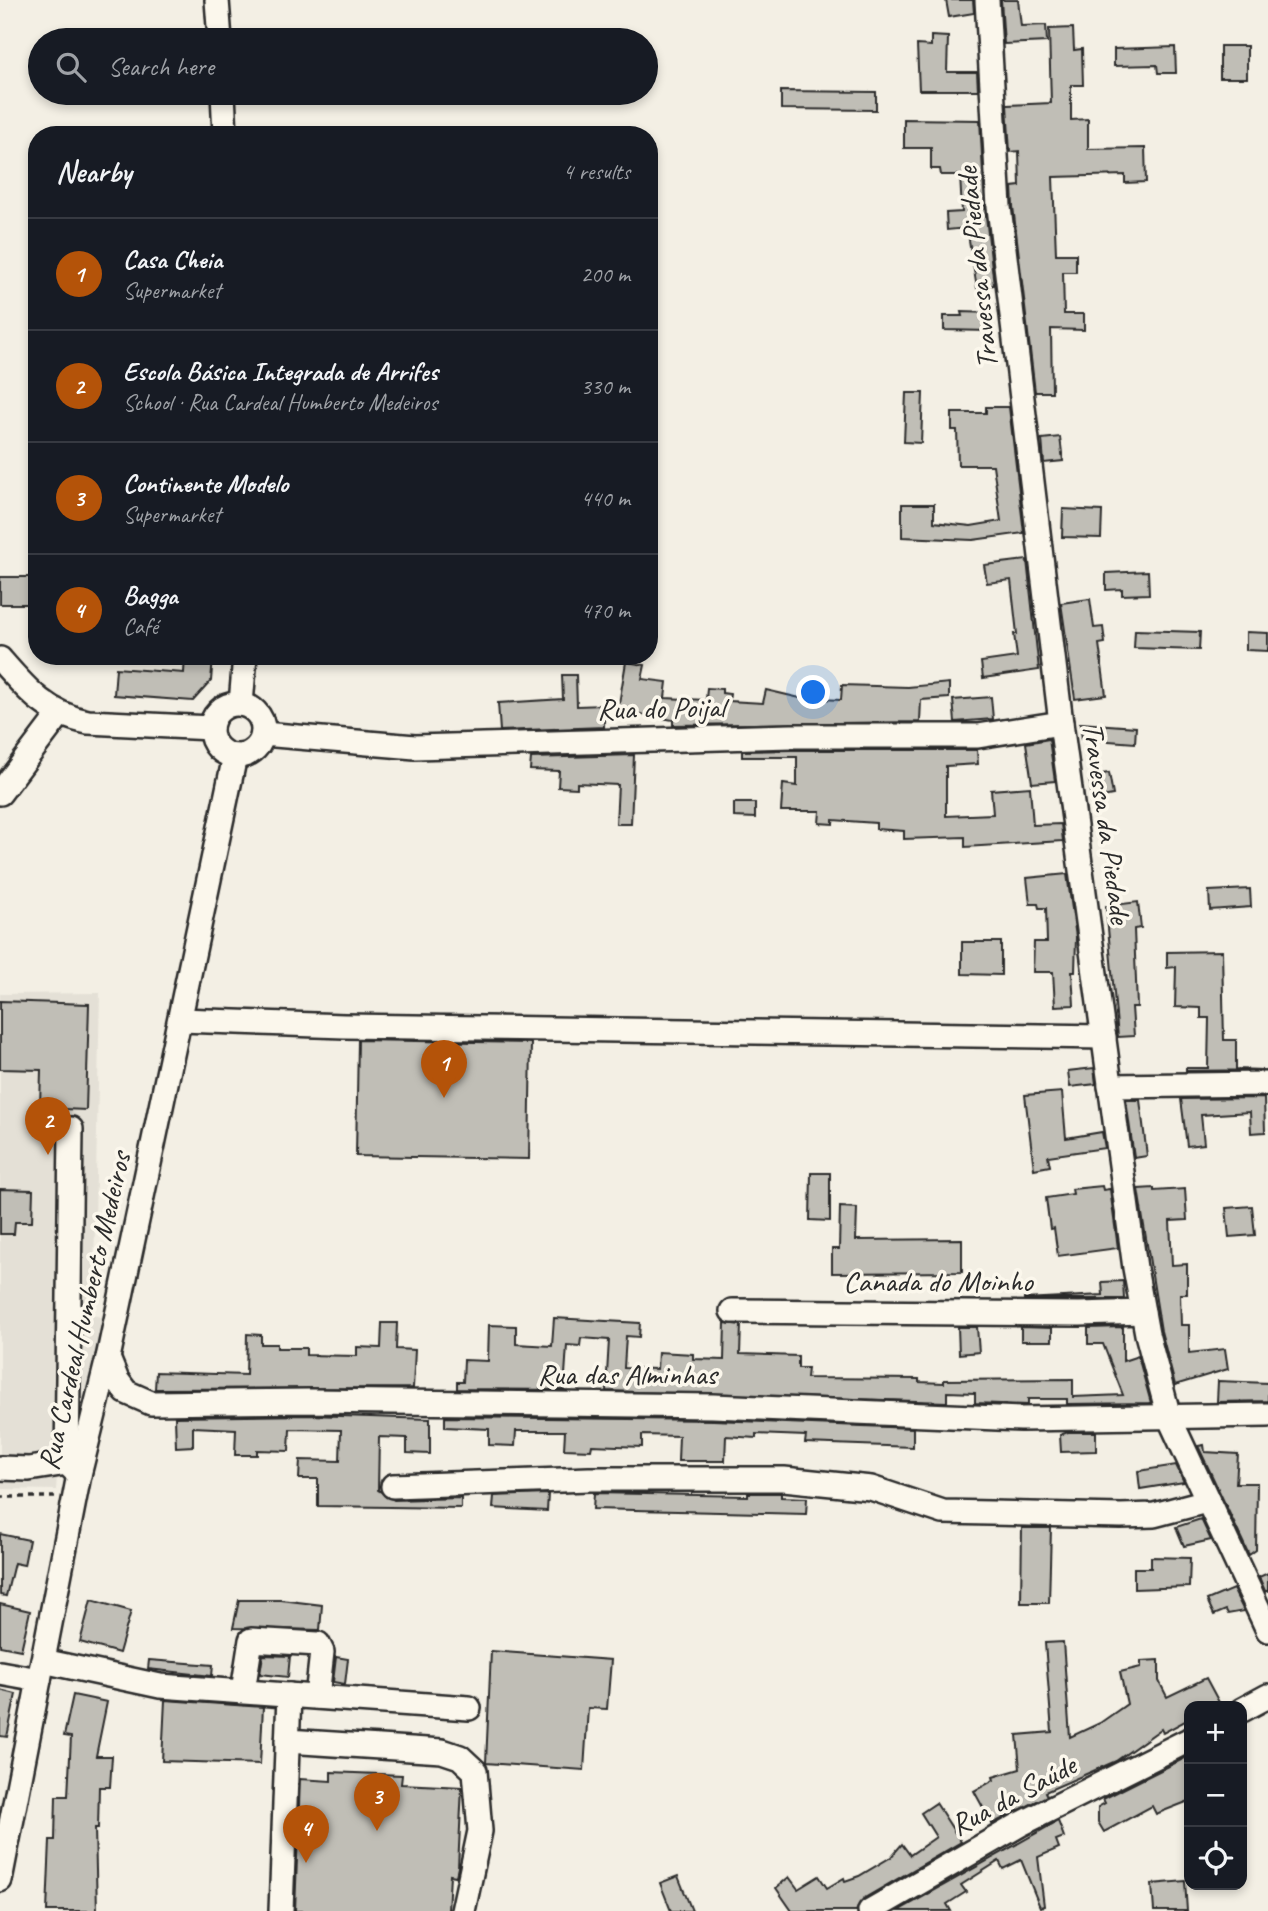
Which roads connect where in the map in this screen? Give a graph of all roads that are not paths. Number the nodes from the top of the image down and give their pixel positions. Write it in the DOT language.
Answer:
graph roads {
  1 [pos="217,0"];
  2 [pos="986,0"];
  3 [pos="219,28"];
  4 [pos="224,105"];
  5 [pos="225,126"];
  6 [pos="0,659"];
  7 [pos="244,665"];
  8 [pos="241,704"];
  9 [pos="59,715"];
  10 [pos="1061,723"];
  11 [pos="211,728"];
  12 [pos="263,734"];
  13 [pos="235,756"];
  14 [pos="0,793"];
  15 [pos="180,1020"];
  16 [pos="1104,1037"];
  17 [pos="1268,1084"];
  18 [pos="1110,1086"];
  19 [pos="71,1129"];
  20 [pos="732,1311"];
  21 [pos="1143,1312"];
  22 [pos="108,1358"];
  23 [pos="96,1411"];
  24 [pos="68,1414"];
  25 [pos="1268,1415"];
  26 [pos="1169,1417"];
  27 [pos="0,1468"];
  28 [pos="74,1478"];
  29 [pos="393,1486"];
  30 [pos="1207,1501"];
  31 [pos="1268,1630"];
  32 [pos="41,1670"];
  33 [pos="0,1672"];
  34 [pos="243,1691"];
  35 [pos="289,1695"];
  36 [pos="1268,1696"];
  37 [pos="317,1697"];
  38 [pos="1247,1707"];
  39 [pos="469,1708"];
  40 [pos="288,1741"];
  41 [pos="1184,1742"];
  42 [pos="0,1880"];
  43 [pos="281,1911"];
  44 [pos="463,1911"];
  45 [pos="870,1911"];
  1 -- 3 [label="street"];
  2 -- 10 [label="street, Travessa da Piedade"];
  4 -- 5 [label="street"];
  6 -- 9 [label="street"];
  7 -- 8 [label="street"];
  8 -- 11 [label="street"];
  8 -- 12 [label="street"];
  9 -- 11 [label="street"];
  9 -- 14 [label="street"];
  10 -- 12 [label="street, Rua do Poijal"];
  10 -- 16 [label="street, Travessa da Piedade"];
  11 -- 13 [label="street"];
  12 -- 13 [label="street"];
  13 -- 15 [label="street, Rua Cardeal Humberto Medeiros"];
  15 -- 16 [label="street"];
  15 -- 22 [label="street, Rua Cardeal Humberto Medeiros"];
  16 -- 18 [label="street, Travessa da Piedade"];
  17 -- 18 [label="street"];
  18 -- 21 [label="street, Travessa da Piedade"];
  19 -- 24 [label="street"];
  20 -- 21 [label="street, Canada do Moinho"];
  21 -- 26 [label="street, Travessa da Piedade"];
  22 -- 23 [label="street, Rua Cardeal Humberto Medeiros"];
  22 -- 26 [label="street, Rua das Alminhas"];
  23 -- 24 [label="street"];
  23 -- 28 [label="street, Rua Cardeal Humberto Medeiros"];
  24 -- 28 [label="street"];
  25 -- 26 [label="street, Rua das Alminhas"];
  26 -- 30 [label="street, Travessa da Piedade"];
  27 -- 28 [label="street"];
  28 -- 32 [label="street, Rua Cardeal Humberto Medeiros"];
  29 -- 30 [label="street"];
  30 -- 31 [label="street, Travessa da Piedade"];
  32 -- 33 [label="street"];
  32 -- 34 [label="street"];
  32 -- 42 [label="street, Rua Cardeal Humberto Medeiros"];
  34 -- 35 [label="street"];
  34 -- 37 [label="street"];
  35 -- 37 [label="street"];
  35 -- 40 [label="street"];
  36 -- 38 [label="street"];
  37 -- 39 [label="street"];
  40 -- 43 [label="street"];
  40 -- 44 [label="street"];
  41 -- 45 [label="street, Rua da Saúde"];
}
